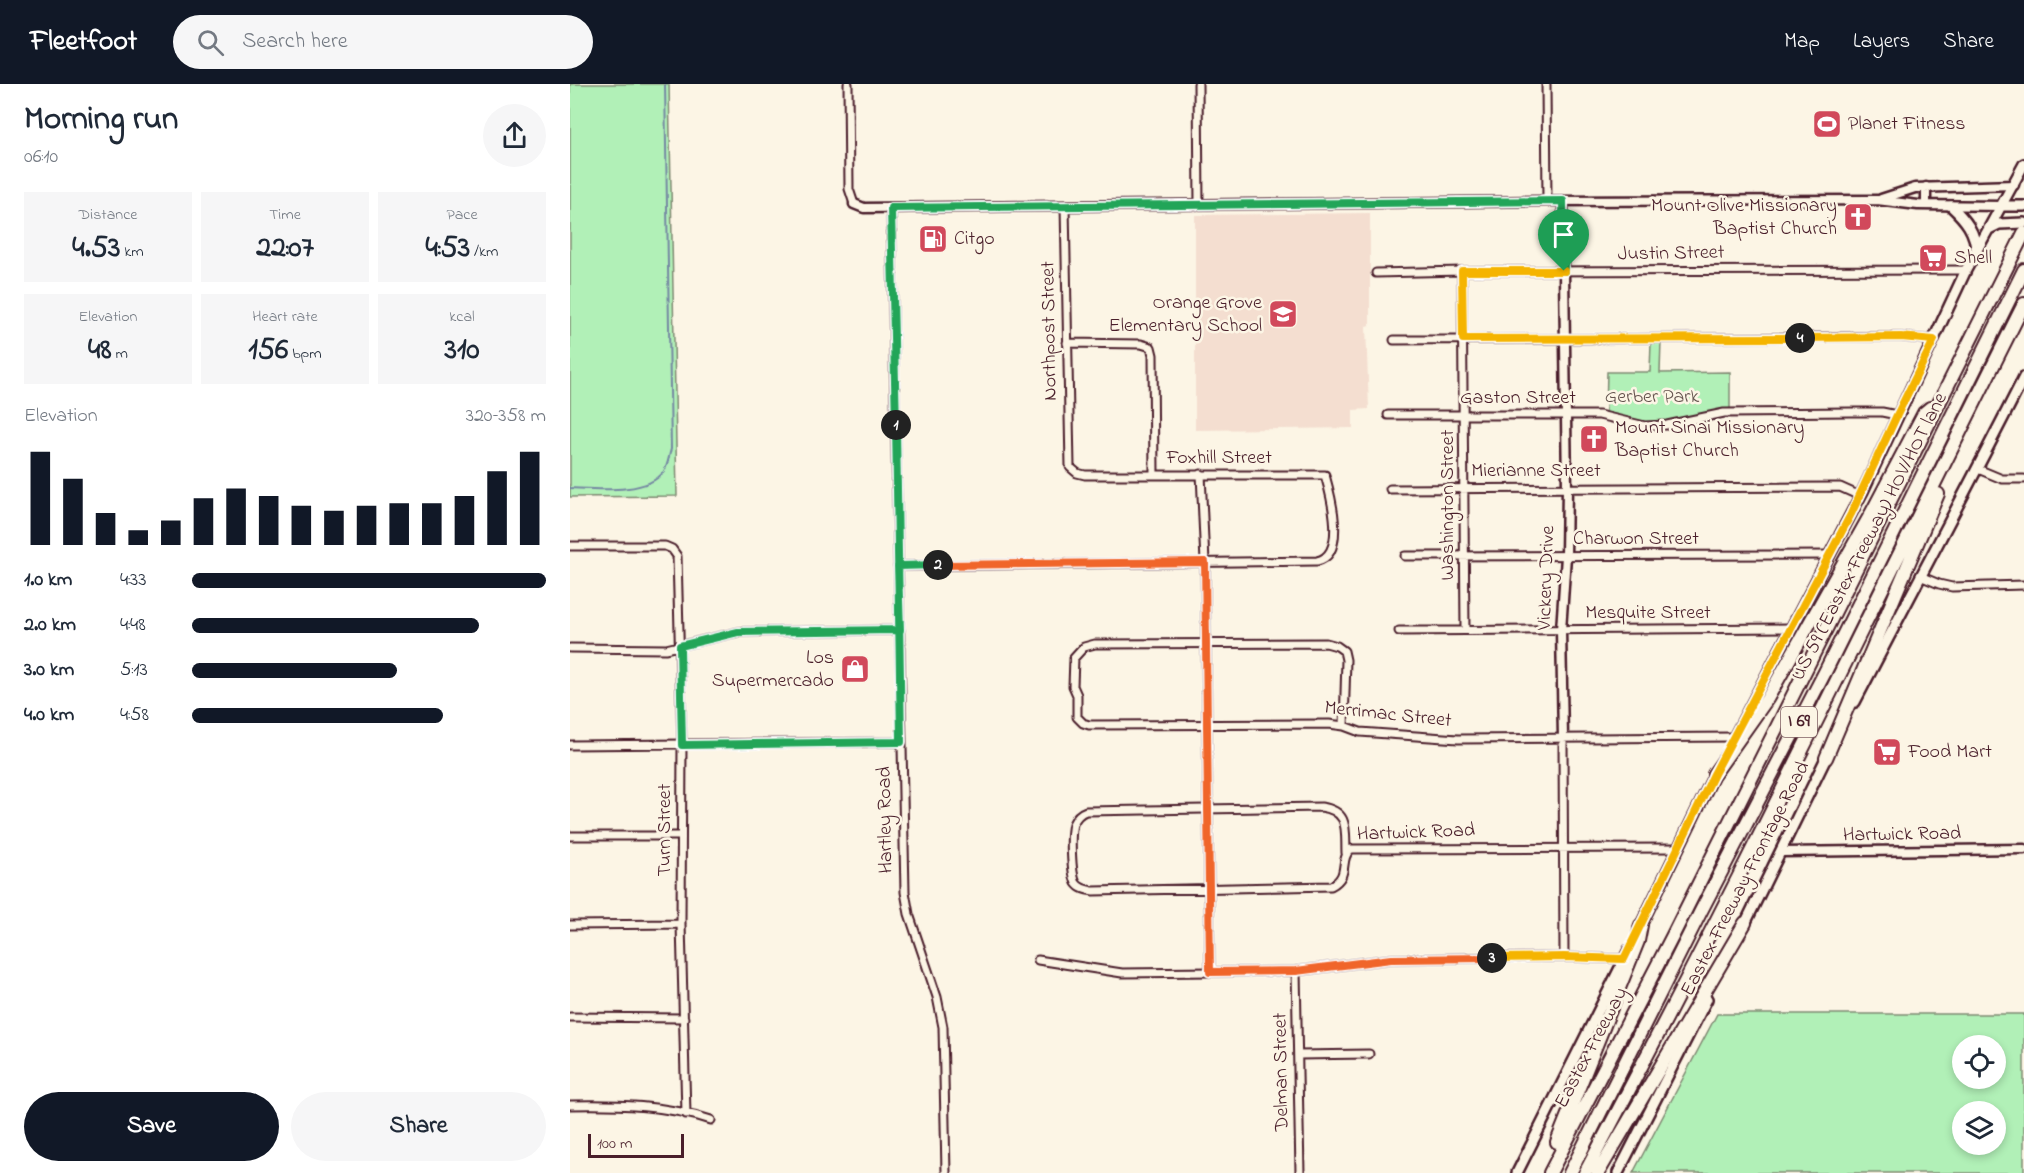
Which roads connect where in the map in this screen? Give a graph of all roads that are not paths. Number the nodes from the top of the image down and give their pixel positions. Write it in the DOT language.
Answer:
graph roads {
  1 [pos="848,84"];
  2 [pos="1198,84"];
  3 [pos="1546,84"];
  4 [pos="2024,164"];
  5 [pos="2019,185"];
  6 [pos="1926,187"];
  7 [pos="1877,200"];
  8 [pos="1547,201"];
  9 [pos="1563,201"];
  10 [pos="854,204"];
  11 [pos="1199,205"];
  12 [pos="1065,206"];
  13 [pos="1926,206"];
  14 [pos="1951,206"];
  15 [pos="2002,206"];
  16 [pos="2024,206"];
  17 [pos="891,208"];
  18 [pos="2024,223"];
  19 [pos="1989,229"];
  20 [pos="2024,233"];
  21 [pos="1976,252"];
  22 [pos="1966,270"];
  23 [pos="2024,270"];
  24 [pos="1462,271"];
  25 [pos="1564,271"];
  26 [pos="1376,273"];
  27 [pos="2024,304"];
  28 [pos="1565,338"];
  29 [pos="1463,339"];
  30 [pos="1394,340"];
  31 [pos="1934,340"];
  32 [pos="1067,343"];
  33 [pos="2024,377"];
  34 [pos="1941,397"];
  35 [pos="1388,415"];
  36 [pos="1463,415"];
  37 [pos="1566,415"];
  38 [pos="1897,415"];
  39 [pos="1950,453"];
  40 [pos="1069,456"];
  41 [pos="1978,469"];
  42 [pos="1201,474"];
  43 [pos="1154,475"];
  44 [pos="2024,479"];
  45 [pos="1464,488"];
  46 [pos="1567,488"];
  47 [pos="1390,489"];
  48 [pos="1860,496"];
  49 [pos="570,546"];
  50 [pos="1831,555"];
  51 [pos="1405,556"];
  52 [pos="1465,556"];
  53 [pos="1566,556"];
  54 [pos="1205,562"];
  55 [pos="898,566"];
  56 [pos="1920,576"];
  57 [pos="2024,585"];
  58 [pos="1790,628"];
  59 [pos="900,630"];
  60 [pos="1399,630"];
  61 [pos="1465,630"];
  62 [pos="1561,630"];
  63 [pos="1205,644"];
  64 [pos="680,646"];
  65 [pos="570,648"];
  66 [pos="1206,725"];
  67 [pos="1344,726"];
  68 [pos="1735,737"];
  69 [pos="1563,738"];
  70 [pos="901,742"];
  71 [pos="570,745"];
  72 [pos="682,745"];
  73 [pos="1826,758"];
  74 [pos="1714,774"];
  75 [pos="1208,808"];
  76 [pos="570,836"];
  77 [pos="681,836"];
  78 [pos="1563,847"];
  79 [pos="1678,848"];
  80 [pos="2024,849"];
  81 [pos="1781,852"];
  82 [pos="1346,853"];
  83 [pos="1208,890"];
  84 [pos="1745,923"];
  85 [pos="681,924"];
  86 [pos="570,925"];
  87 [pos="1641,925"];
  88 [pos="1564,957"];
  89 [pos="1624,959"];
  90 [pos="1038,960"];
  91 [pos="1296,971"];
  92 [pos="1210,972"];
  93 [pos="570,1017"];
  94 [pos="684,1018"];
  95 [pos="1369,1054"];
  96 [pos="1298,1055"];
  97 [pos="570,1105"];
  98 [pos="686,1113"];
  99 [pos="711,1120"];
  100 [pos="946,1173"];
  101 [pos="1300,1173"];
  102 [pos="1517,1173"];
  103 [pos="1544,1173"];
  104 [pos="1550,1173"];
  105 [pos="1570,1173"];
  106 [pos="1585,1173"];
  107 [pos="1598,1173"];
  108 [pos="1618,1173"];
  1 -- 10 [label="street"];
  2 -- 11 [label="street"];
  3 -- 8 [label="street"];
  4 -- 5 [label="main road"];
  5 -- 6 [label="street"];
  5 -- 15 [label="main road"];
  6 -- 7 [label="street"];
  6 -- 13 [label="street"];
  7 -- 9 [label="street"];
  7 -- 13 [label="street"];
  8 -- 9 [label="street"];
  8 -- 11 [label="street"];
  9 -- 25 [label="street, Vickery Drive"];
  10 -- 17 [label="street"];
  11 -- 12 [label="street"];
  12 -- 17 [label="street"];
  12 -- 32 [label="street, Northpost Street"];
  13 -- 14 [label="street"];
  14 -- 15 [label="street"];
  14 -- 21 [label="main road"];
  15 -- 16 [label="main road"];
  15 -- 19 [label="main road"];
  17 -- 55 [label="street, Hartley Road"];
  18 -- 19 [label="main road"];
  19 -- 21 [label="main road"];
  20 -- 34 [label="highway, Eastex Freeway / I 69"];
  21 -- 22 [label="main road"];
  22 -- 25 [label="street, Justin Street"];
  22 -- 31 [label="main road"];
  23 -- 105 [label="highway, US 59 (Eastex Freeway) HOV/HOT lane / I 69"];
  24 -- 25 [label="street, Justin Street"];
  24 -- 26 [label="street, Justin Street"];
  24 -- 29 [label="street, Washington Street"];
  25 -- 28 [label="street, Vickery Drive"];
  27 -- 39 [label="highway, I 69"];
  28 -- 29 [label="street"];
  28 -- 31 [label="street"];
  28 -- 37 [label="street, Vickery Drive"];
  29 -- 30 [label="street"];
  29 -- 36 [label="street, Washington Street"];
  31 -- 38 [label="main road"];
  32 -- 40 [label="street, Northpost Street"];
  32 -- 43 [label="street"];
  33 -- 41 [label="main road, Eastex Freeway Frontage Road"];
  34 -- 74 [label="highway"];
  34 -- 104 [label="highway, Eastex Freeway / I 69"];
  35 -- 36 [label="street, Gaston Street"];
  36 -- 37 [label="street, Gaston Street"];
  36 -- 45 [label="street, Washington Street"];
  37 -- 38 [label="street, Gaston Street"];
  37 -- 46 [label="street, Vickery Drive"];
  38 -- 48 [label="main road"];
  39 -- 73 [label="highway"];
  39 -- 106 [label="highway, I 69"];
  40 -- 43 [label="street, Foxhill Street"];
  41 -- 44 [label="street"];
  41 -- 56 [label="main road, Eastex Freeway Frontage Road"];
  42 -- 43 [label="street, Foxhill Street"];
  42 -- 54 [label="street"];
  42 -- 54 [label="street, Foxhill Street"];
  45 -- 46 [label="street, Mierianne Street"];
  45 -- 47 [label="street, Mierianne Street"];
  45 -- 52 [label="street, Washington Street"];
  46 -- 48 [label="street, Mierianne Street"];
  46 -- 53 [label="street, Vickery Drive"];
  48 -- 50 [label="main road"];
  49 -- 64 [label="street, Turn Street"];
  50 -- 53 [label="street, Charwon Street"];
  50 -- 58 [label="main road"];
  51 -- 52 [label="street, Charwon Street"];
  52 -- 53 [label="street, Charwon Street"];
  52 -- 61 [label="street, Washington Street"];
  53 -- 62 [label="street, Vickery Drive"];
  54 -- 55 [label="street"];
  54 -- 63 [label="street"];
  55 -- 59 [label="street, Hartley Road"];
  56 -- 57 [label="street"];
  56 -- 73 [label="main road, Eastex Freeway Frontage Road"];
  58 -- 62 [label="street, Mesquite Street"];
  58 -- 68 [label="main road"];
  59 -- 64 [label="street"];
  59 -- 70 [label="street, Hartley Road"];
  60 -- 61 [label="street, Mesquite Street"];
  61 -- 62 [label="street, Mesquite Street"];
  62 -- 69 [label="street, Vickery Drive"];
  63 -- 66 [label="street"];
  63 -- 66 [label="street, Merrimac Street"];
  63 -- 67 [label="street"];
  64 -- 65 [label="street"];
  64 -- 72 [label="street, Turn Street"];
  66 -- 67 [label="street, Merrimac Street"];
  66 -- 75 [label="street"];
  67 -- 69 [label="street, Merrimac Street"];
  68 -- 69 [label="street, Merrimac Street"];
  68 -- 74 [label="main road"];
  69 -- 78 [label="street, Vickery Drive"];
  70 -- 72 [label="street"];
  70 -- 100 [label="street, Hartley Road"];
  71 -- 72 [label="street"];
  72 -- 77 [label="street, Turn Street"];
  73 -- 81 [label="main road, Eastex Freeway Frontage Road"];
  74 -- 79 [label="main road"];
  75 -- 82 [label="street"];
  75 -- 83 [label="street"];
  75 -- 83 [label="street, Hartwick Road"];
  76 -- 77 [label="street"];
  77 -- 85 [label="street, Turn Street"];
  78 -- 79 [label="street, Hartwick Road"];
  78 -- 82 [label="street, Hartwick Road"];
  78 -- 88 [label="street, Vickery Drive"];
  79 -- 87 [label="main road"];
  80 -- 81 [label="street, Hartwick Road"];
  81 -- 84 [label="main road, Eastex Freeway Frontage Road"];
  82 -- 83 [label="street, Hartwick Road"];
  83 -- 92 [label="street"];
  84 -- 107 [label="highway"];
  84 -- 108 [label="main road, Eastex Freeway Frontage Road"];
  85 -- 86 [label="street"];
  85 -- 94 [label="street, Turn Street"];
  87 -- 89 [label="main road"];
  87 -- 103 [label="highway"];
  88 -- 89 [label="street"];
  88 -- 91 [label="street"];
  89 -- 102 [label="main road"];
  90 -- 92 [label="street"];
  91 -- 92 [label="street"];
  91 -- 96 [label="street, Delman Street"];
  93 -- 94 [label="street"];
  94 -- 98 [label="street, Turn Street"];
  95 -- 96 [label="street"];
  96 -- 101 [label="street, Delman Street"];
  97 -- 98 [label="street"];
  98 -- 99 [label="street"];
}
